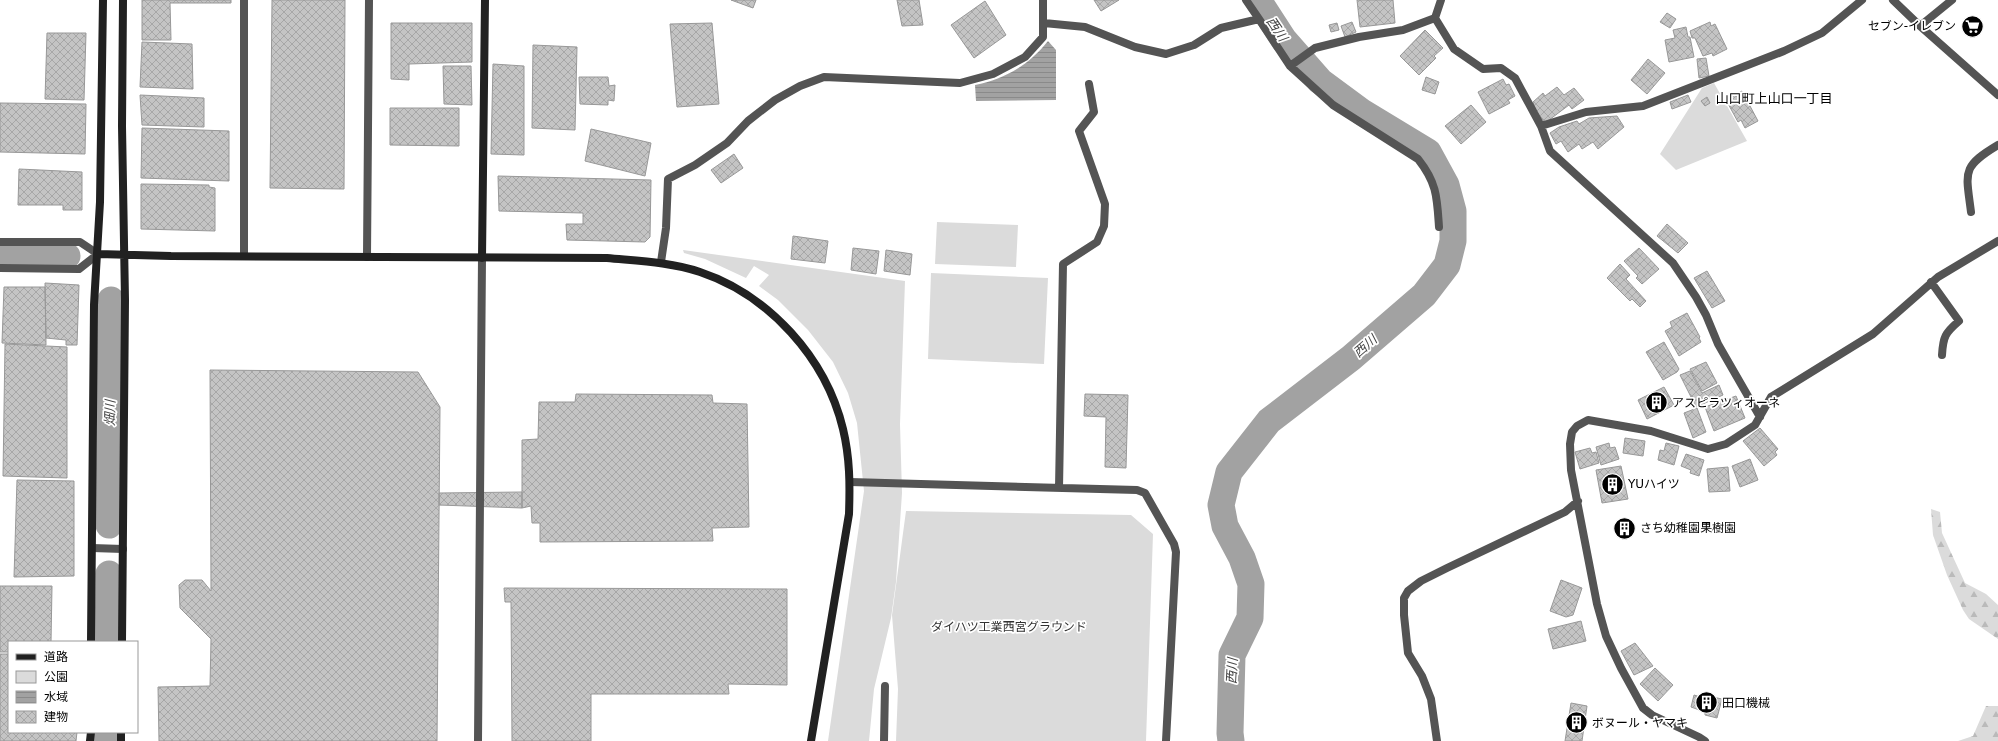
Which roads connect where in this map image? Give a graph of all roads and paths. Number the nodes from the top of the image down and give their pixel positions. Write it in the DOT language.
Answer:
graph roads {
  1 [pos="103,0"];
  2 [pos="123,0"];
  3 [pos="244,0"];
  4 [pos="369,0"];
  5 [pos="485,0"];
  6 [pos="1043,0"];
  7 [pos="1246,0"];
  8 [pos="1450,0"];
  9 [pos="1862,0"];
  10 [pos="1893,0"];
  11 [pos="1952,0"];
  12 [pos="1441,2"];
  13 [pos="1259,18"];
  14 [pos="1435,18"];
  15 [pos="1044,23"];
  16 [pos="1920,26"];
  17 [pos="1290,66"];
  18 [pos="1089,84"];
  19 [pos="1998,95"];
  20 [pos="1541,126"];
  21 [pos="1998,145"];
  22 [pos="1971,212"];
  23 [pos="1439,227"];
  24 [pos="1998,241"];
  25 [pos="0,242"];
  26 [pos="98,254"];
  27 [pos="123,255"];
  28 [pos="244,256"];
  29 [pos="367,257"];
  30 [pos="482,258"];
  31 [pos="660,262"];
  32 [pos="0,268"];
  33 [pos="1931,282"];
  34 [pos="1942,355"];
  35 [pos="1760,417"];
  36 [pos="850,482"];
  37 [pos="1059,488"];
  38 [pos="1578,501"];
  39 [pos="92,548"];
  40 [pos="123,549"];
  41 [pos="91,641"];
  42 [pos="122,641"];
  43 [pos="885,686"];
  44 [pos="478,741"];
  45 [pos="811,741"];
  46 [pos="884,741"];
  47 [pos="1166,741"];
  48 [pos="1437,741"];
  49 [pos="1705,741"];
  1 -- 26 [label="street"];
  2 -- 27 [label="street"];
  3 -- 28 [label="street"];
  4 -- 29 [label="street"];
  5 -- 30 [label="street"];
  6 -- 15 [label="street"];
  7 -- 13 [label="street"];
  8 -- 12 [label="street"];
  9 -- 20 [label="street"];
  10 -- 16 [label="street"];
  11 -- 16 [label="street"];
  12 -- 14 [label="street"];
  13 -- 15 [label="street"];
  13 -- 17 [label="street"];
  14 -- 17 [label="street"];
  14 -- 20 [label="street"];
  15 -- 31 [label="street"];
  16 -- 19 [label="street"];
  17 -- 23 [label="street"];
  18 -- 37 [label="street"];
  20 -- 35 [label="street"];
  21 -- 22 [label="street"];
  24 -- 33 [label="street"];
  25 -- 26 [label="street"];
  26 -- 27 [label="street"];
  26 -- 32 [label="street"];
  26 -- 39 [label="street"];
  27 -- 28 [label="street"];
  27 -- 40 [label="street"];
  28 -- 29 [label="street"];
  29 -- 30 [label="street"];
  30 -- 31 [label="street"];
  30 -- 44 [label="street"];
  31 -- 36 [label="street"];
  33 -- 34 [label="street"];
  33 -- 35 [label="street"];
  35 -- 38 [label="street"];
  36 -- 37 [label="street"];
  36 -- 45 [label="street"];
  37 -- 47 [label="street"];
  38 -- 48 [label="street"];
  38 -- 49 [label="street"];
  39 -- 40 [label="street"];
  39 -- 41 [label="street"];
  40 -- 42 [label="street"];
  43 -- 46 [label="street"];
}
